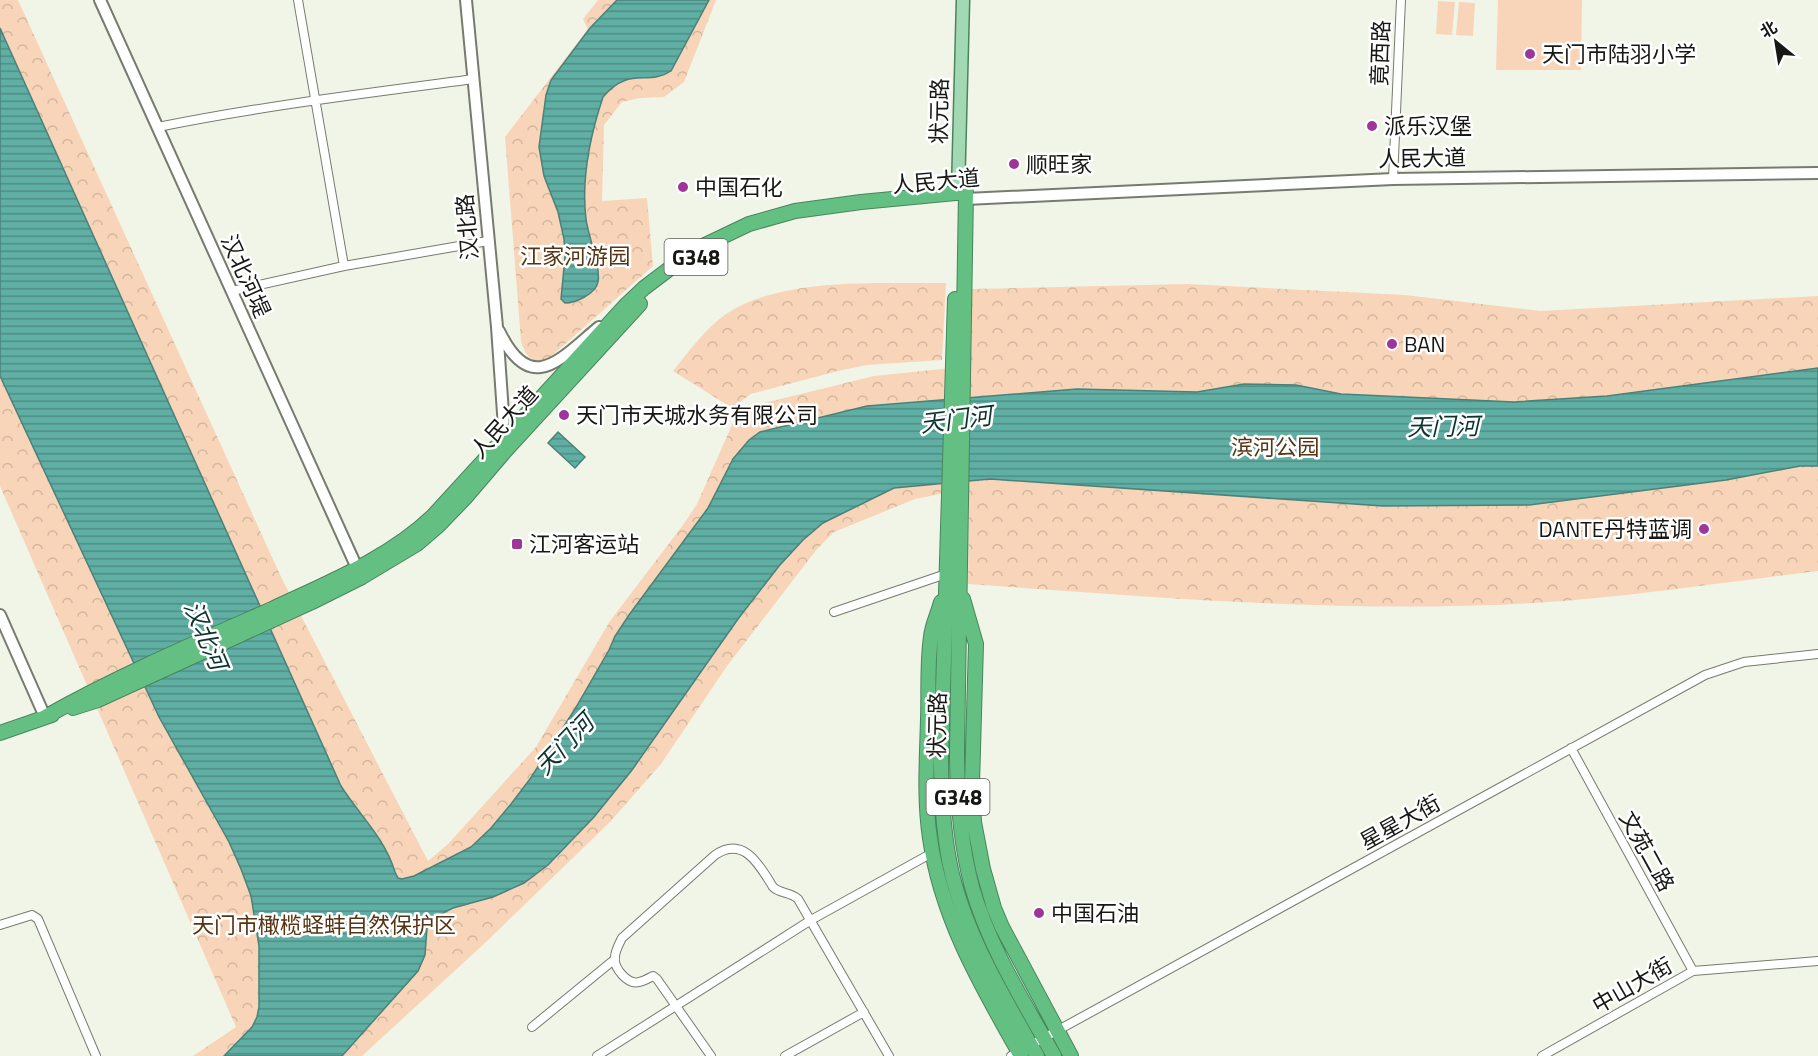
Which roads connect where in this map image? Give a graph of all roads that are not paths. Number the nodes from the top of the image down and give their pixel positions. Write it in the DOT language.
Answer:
graph roads {
  1 [pos="100,0"];
  2 [pos="298,0"];
  3 [pos="466,0"];
  4 [pos="963,0"];
  5 [pos="970,0"];
  6 [pos="1401,0"];
  7 [pos="474,79"];
  8 [pos="315,100"];
  9 [pos="158,127"];
  10 [pos="1818,166"];
  11 [pos="1818,173"];
  12 [pos="1393,176"];
  13 [pos="962,195"];
  14 [pos="488,240"];
  15 [pos="344,266"];
  16 [pos="232,291"];
  17 [pos="627,304"];
  18 [pos="497,327"];
  19 [pos="505,443"];
  20 [pos="955,517"];
  21 [pos="357,568"];
  22 [pos="946,574"];
  23 [pos="953,589"];
  24 [pos="310,597"];
  25 [pos="834,612"];
  26 [pos="0,615"];
  27 [pos="1818,654"];
  28 [pos="45,717"];
  29 [pos="0,733"];
  30 [pos="1571,748"];
  31 [pos="932,853"];
  32 [pos="986,907"];
  33 [pos="950,917"];
  34 [pos="811,920"];
  35 [pos="0,925"];
  36 [pos="973,934"];
  37 [pos="615,958"];
  38 [pos="1818,961"];
  39 [pos="1020,962"];
  40 [pos="1693,971"];
  41 [pos="1012,979"];
  42 [pos="676,1005"];
  43 [pos="864,1012"];
  44 [pos="532,1027"];
  45 [pos="1057,1031"];
  46 [pos="1044,1038"];
  47 [pos="1024,1053"];
  48 [pos="887,1055"];
  49 [pos="96,1056"];
  50 [pos="597,1056"];
  51 [pos="711,1056"];
  52 [pos="785,1056"];
  53 [pos="1054,1056"];
  54 [pos="1071,1056"];
  55 [pos="1542,1056"];
  1 -- 9 [label="main road, 汉北河堤"];
  2 -- 8 [label="street"];
  3 -- 7 [label="main road, 汉北路"];
  4 -- 13 [label="main road, 状元路"];
  5 -- 13 [label="main road, 状元路"];
  6 -- 12 [label="street, 竟西路"];
  7 -- 8 [label="street"];
  7 -- 14 [label="main road, 汉北路"];
  8 -- 9 [label="street"];
  8 -- 15 [label="street"];
  9 -- 16 [label="main road, 汉北河堤"];
  10 -- 12 [label="main road, 人民大道"];
  11 -- 12 [label="main road, 人民大道"];
  12 -- 13 [label="main road, 人民大道"];
  13 -- 17 [label="highway, 人民大道 / G348"];
  13 -- 19 [label="highway, 人民大道 / G348"];
  13 -- 20 [label="highway, 状元路 / G348"];
  14 -- 15 [label="street"];
  14 -- 18 [label="main road, 汉北路"];
  15 -- 16 [label="street"];
  16 -- 21 [label="main road, 汉北河堤"];
  17 -- 18 [label="main road"];
  17 -- 19 [label="highway, 人民大道 / G348"];
  18 -- 19 [label="main road, 汉北路"];
  19 -- 21 [label="highway, 人民大道 / G348"];
  19 -- 24 [label="highway, 人民大道 / G348"];
  20 -- 22 [label="highway, 状元路 / G348"];
  20 -- 23 [label="highway, 状元路 / G348"];
  21 -- 24 [label="highway, 人民大道 / G348"];
  22 -- 23 [label="highway, 状元路 / G348"];
  22 -- 25 [label="street"];
  23 -- 31 [label="highway"];
  23 -- 32 [label="highway, 状元路 / G348"];
  23 -- 36 [label="highway, 状元路 / G348"];
  24 -- 28 [label="highway, G348"];
  26 -- 28 [label="main road"];
  27 -- 30 [label="street, 星星大街"];
  28 -- 29 [label="highway, G348"];
  30 -- 40 [label="street, 文苑二路"];
  30 -- 45 [label="street, 星星大街"];
  31 -- 33 [label="highway"];
  31 -- 34 [label="street"];
  32 -- 39 [label="highway"];
  32 -- 41 [label="highway, 状元路 / G348"];
  33 -- 36 [label="highway"];
  33 -- 47 [label="highway"];
  34 -- 37 [label="street"];
  34 -- 42 [label="street"];
  34 -- 43 [label="street"];
  35 -- 49 [label="street"];
  36 -- 47 [label="highway, 状元路 / G348"];
  37 -- 42 [label="street"];
  37 -- 44 [label="street"];
  38 -- 40 [label="street, 中山大街"];
  39 -- 41 [label="highway"];
  39 -- 45 [label="highway"];
  40 -- 55 [label="street, 中山大街"];
  41 -- 46 [label="highway, 状元路 / G348"];
  42 -- 50 [label="street"];
  42 -- 51 [label="street"];
  43 -- 48 [label="street"];
  43 -- 52 [label="street"];
  45 -- 46 [label="street, 星星大街"];
  45 -- 54 [label="highway"];
  46 -- 47 [label="street, 星星大街"];
  46 -- 53 [label="highway, 状元路 / G348"];
}
